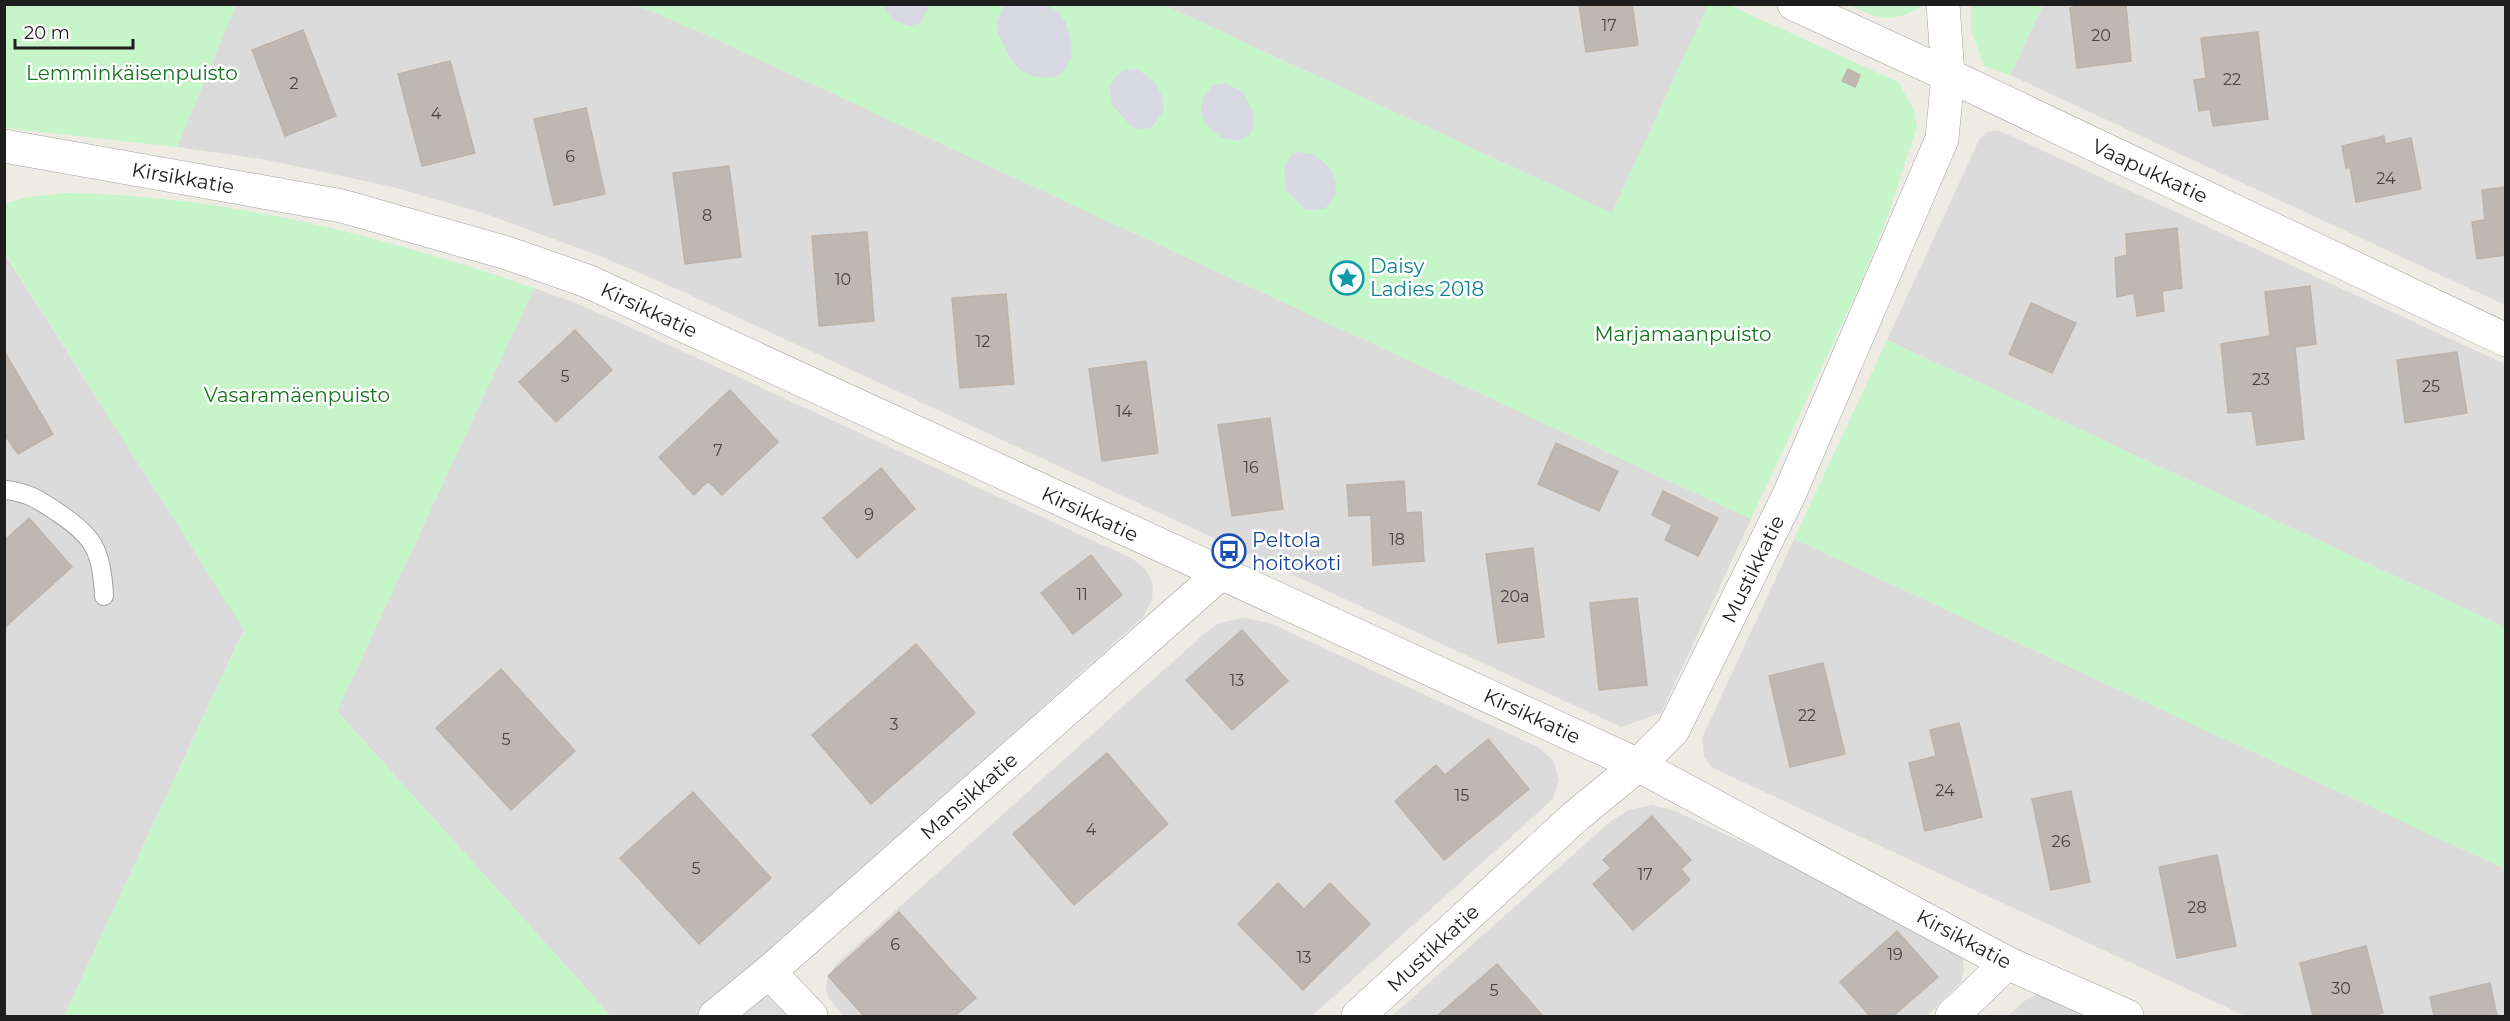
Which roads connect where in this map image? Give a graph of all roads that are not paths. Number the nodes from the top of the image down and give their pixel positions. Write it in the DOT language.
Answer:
graph roads {
  1 [pos="1794,4"];
  2 [pos="1943,4"];
  3 [pos="1948,75"];
  4 [pos="4,146"];
  5 [pos="2505,340"];
  6 [pos="6,490"];
  7 [pos="1220,574"];
  8 [pos="104,596"];
  9 [pos="1638,765"];
  10 [pos="2007,963"];
  11 [pos="769,972"];
  12 [pos="715,1017"];
  13 [pos="811,1017"];
  14 [pos="1358,1017"];
  15 [pos="1952,1017"];
  16 [pos="2127,1017"];
  1 -- 3 [label="street, Vaapukkatie"];
  2 -- 3 [label="street, Mustikkatie"];
  3 -- 5 [label="street, Vaapukkatie"];
  3 -- 9 [label="street, Mustikkatie"];
  4 -- 7 [label="street, Kirsikkatie"];
  6 -- 8 [label="lane"];
  7 -- 9 [label="street, Kirsikkatie"];
  7 -- 11 [label="street, Mansikkatie"];
  9 -- 10 [label="street, Kirsikkatie"];
  9 -- 14 [label="street, Mustikkatie"];
  10 -- 15 [label="street"];
  10 -- 16 [label="street, Kirsikkatie"];
  11 -- 12 [label="street, Mansikkatie"];
  11 -- 13 [label="street"];
}
